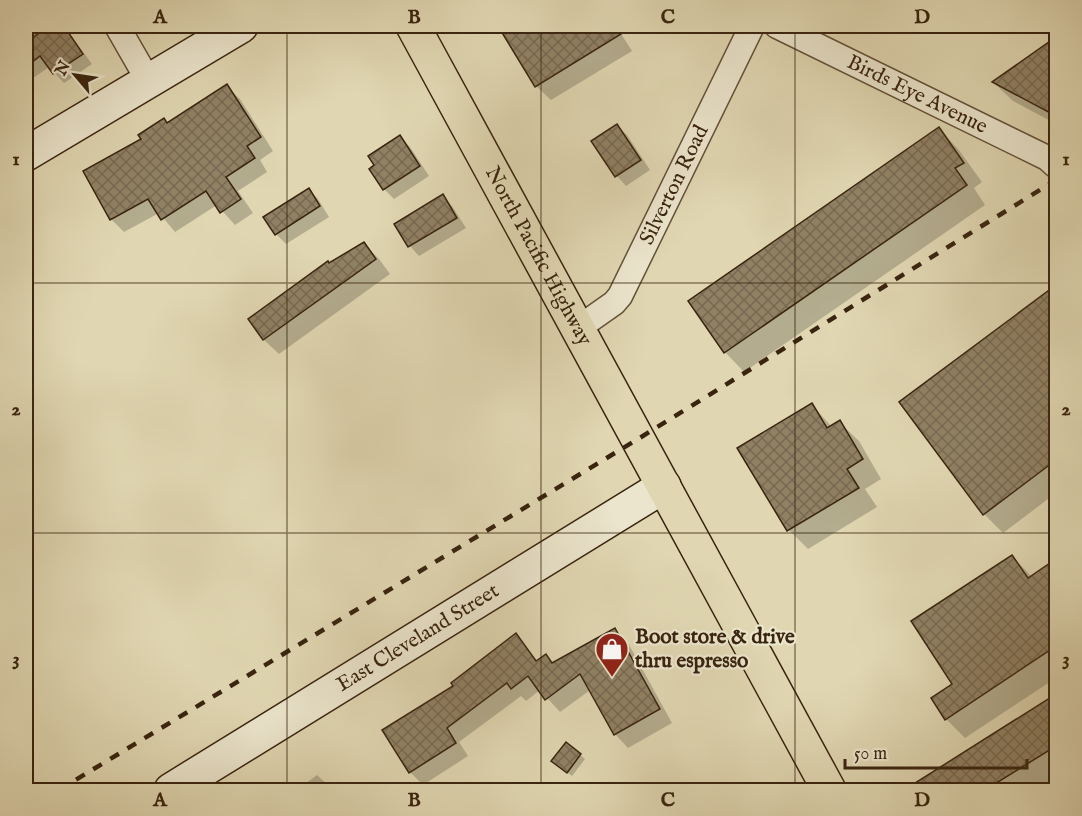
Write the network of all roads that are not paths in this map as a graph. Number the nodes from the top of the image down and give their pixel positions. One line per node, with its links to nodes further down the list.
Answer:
1 (117, 26): 6 (street)
2 (240, 26): 6 (street)
3 (413, 26): 9 (main road, North Pacific Highway)
4 (752, 26): 9 (street, Silverton Road)
5 (777, 26): 8 (street, Birds Eye Avenue)
6 (148, 80): 7 (street)
7 (26, 154)
8 (1056, 166)
9 (577, 329): 10 (main road, North Pacific Highway)
10 (664, 486): 11 (street, East Cleveland Street); 12 (main road, North Pacific Highway)
11 (171, 790)
12 (829, 790)

